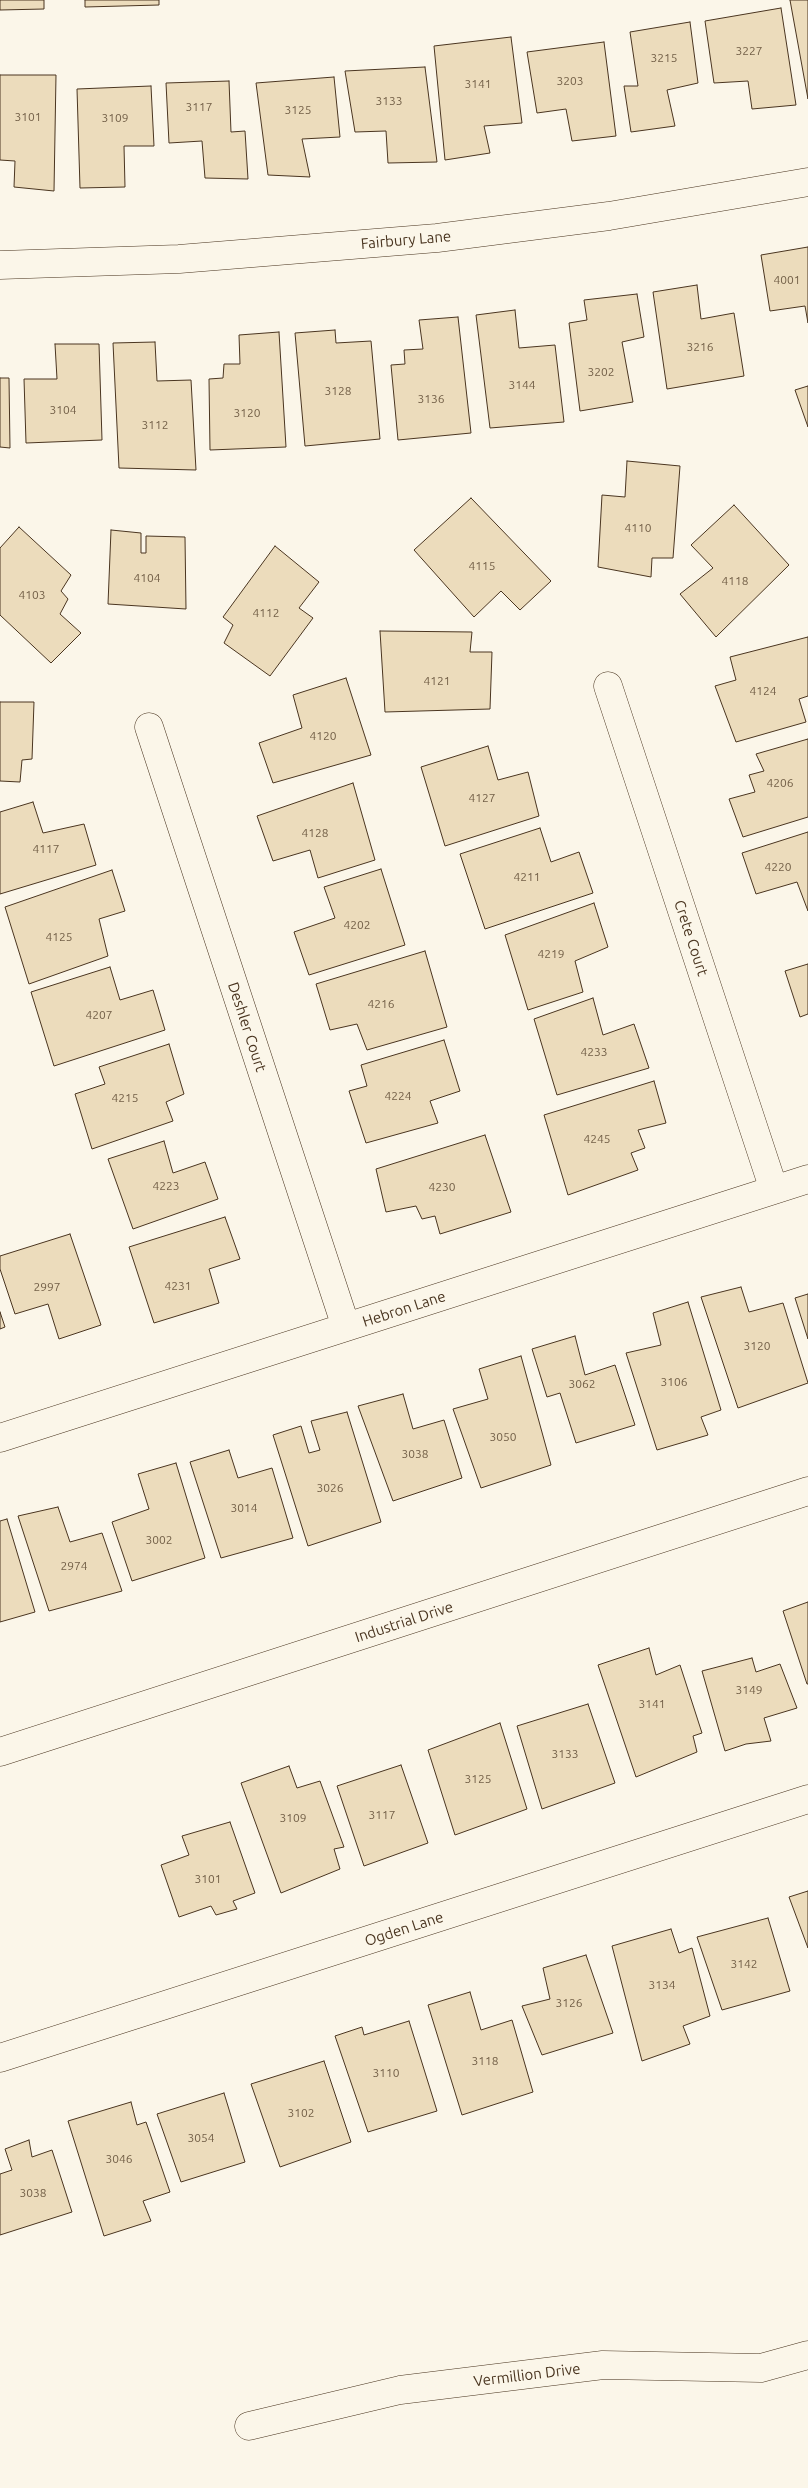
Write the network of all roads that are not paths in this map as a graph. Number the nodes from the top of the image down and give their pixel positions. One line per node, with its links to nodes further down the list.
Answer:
1 (808, 182): 2 (street, Fairbury Lane)
2 (0, 264)
3 (608, 686): 6 (street, Crete Court)
4 (149, 727): 7 (street, Deshler Court)
5 (808, 1179): 6 (street, Hebron Lane)
6 (774, 1190): 7 (street, Hebron Lane)
7 (346, 1327): 8 (street, Hebron Lane)
8 (0, 1438)
9 (808, 1491): 10 (street, Industrial Drive)
10 (0, 1752)
11 (808, 1799): 12 (street, Ogden Lane)
12 (0, 2058)
13 (808, 2355): 14 (street, Vermillion Drive)
14 (249, 2426)

